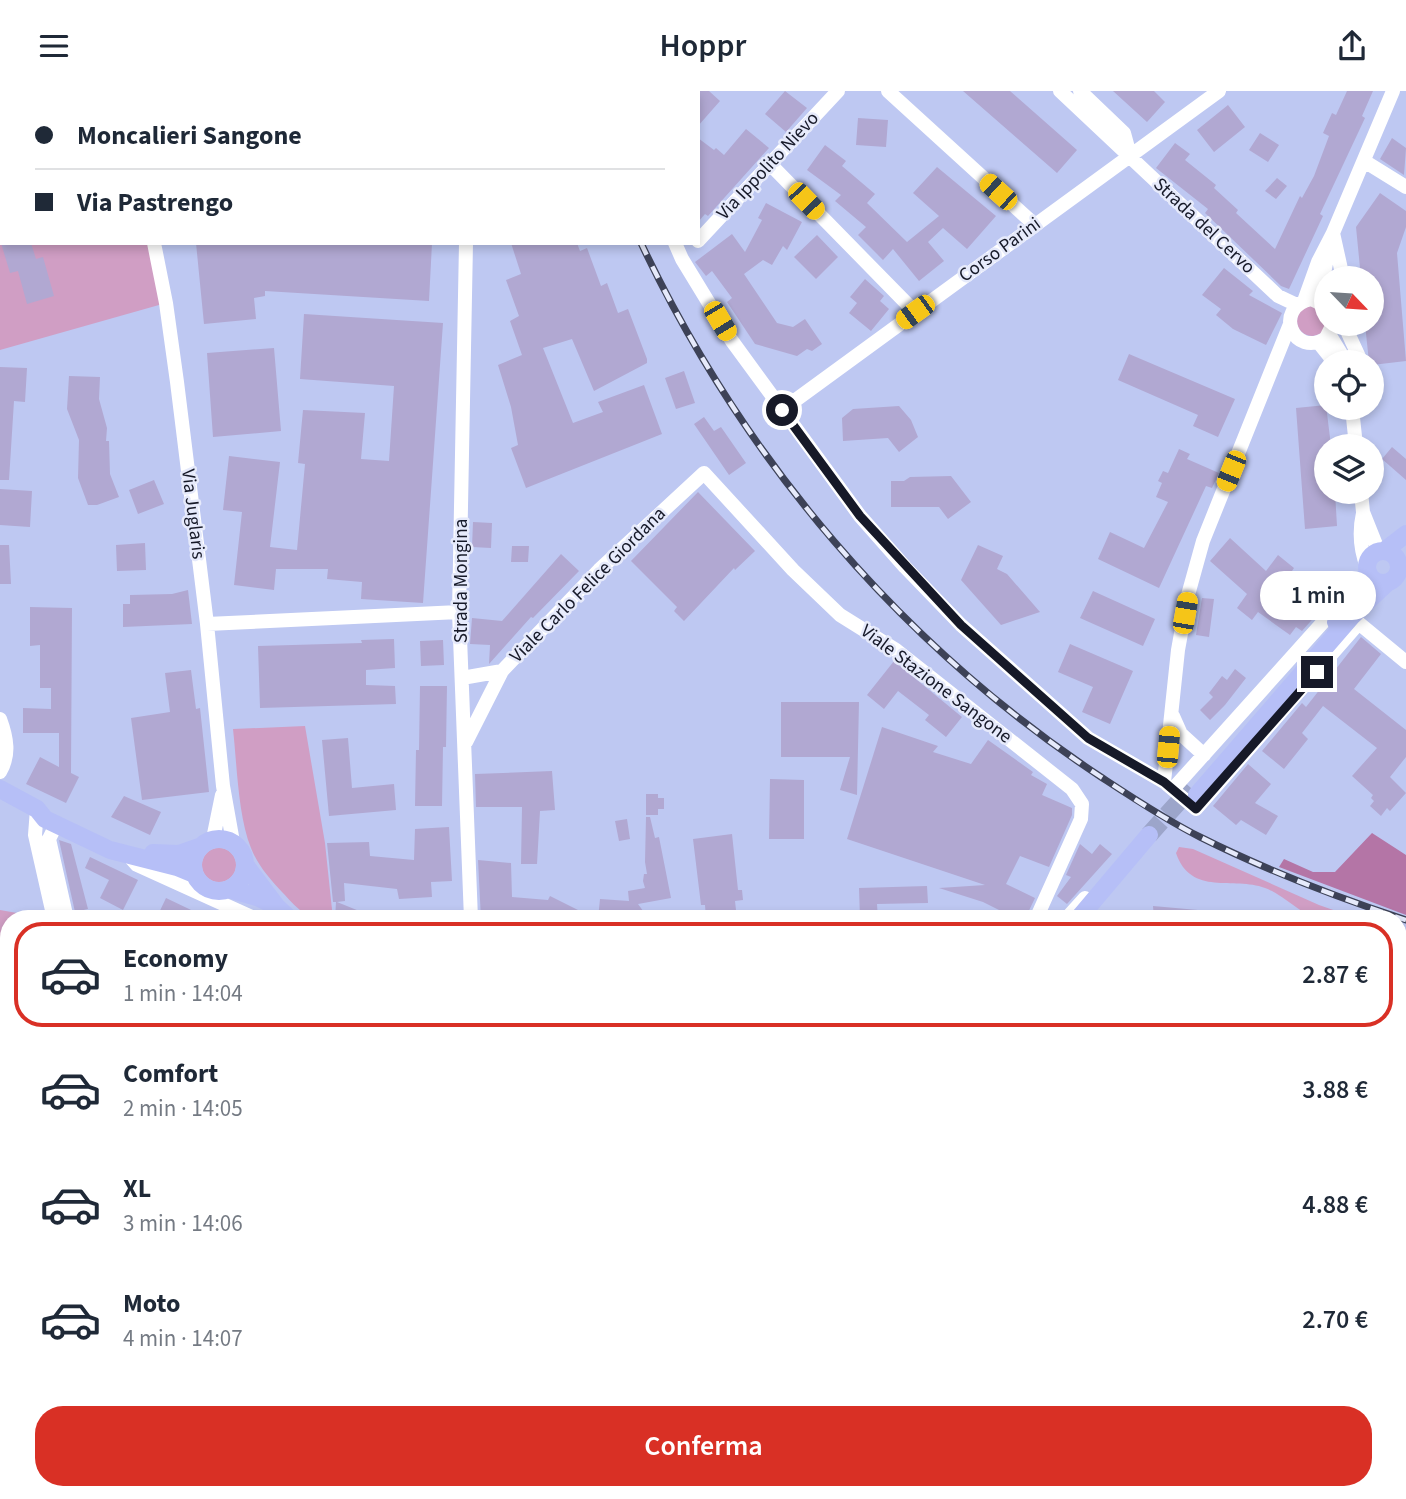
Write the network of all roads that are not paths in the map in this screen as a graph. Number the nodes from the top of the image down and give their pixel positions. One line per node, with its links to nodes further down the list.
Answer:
1 (838, 91): 9 (street, Via Ippolito Nievo)
2 (888, 91): 11 (street)
3 (1060, 91): 7 (street, Strada del Cervo)
4 (1080, 91): 7 (street, Strada del Cervo)
5 (1219, 91): 7 (street, Corso Parini)
6 (1393, 91): 8 (street)
7 (1130, 156): 11 (street, Corso Parini); 20 (street, Strada del Cervo)
8 (1364, 161): 10 (street); 12 (street)
9 (770, 164): 13 (street, Via Ippolito Nievo); 21 (street)
10 (1406, 187)
11 (1035, 225): 21 (street, Corso Parini)
12 (1333, 233): 19 (street); 20 (street)
13 (700, 239)
14 (155, 245): 35 (street, Via Juglaris)
15 (466, 245): 33 (street, Strada Mongina)
16 (676, 245): 18 (street)
17 (694, 245): 18 (street, Via Ippolito Nievo)
18 (682, 259): 25 (street)
19 (1340, 266)
20 (1304, 309): 23 (street); 24 (street)
21 (915, 312): 25 (street, Corso Parini)
22 (1321, 336): 23 (street)
23 (1297, 338): 24 (street)
24 (1278, 354): 39 (street)
25 (782, 410): 46 (street)
26 (704, 473): 37 (street, Viale Carlo Felice Giordana); 62 (street, Viale Stazione Sangone)
27 (1362, 504): 28 (street)
28 (1363, 512): 30 (street); 31 (street)
29 (1406, 534): 30 (main road)
30 (1382, 551): 31 (main road); 32 (main road)
31 (1368, 571): 32 (main road); 34 (main road)
32 (1397, 572): 34 (main road)
33 (460, 612): 35 (street); 38 (street, Strada Mongina)
34 (1351, 617): 36 (street); 42 (street); 46 (main road)
35 (207, 624): 44 (street, Via Juglaris)
36 (1406, 661)
37 (502, 671): 38 (street, Viale Carlo Felice Giordana); 41 (street)
38 (462, 678): 41 (street, Strada Mongina)
39 (1171, 710): 42 (street); 46 (street)
40 (0, 719): 43 (street)
41 (464, 745): 61 (street, Strada Mongina)
42 (1204, 755): 46 (street)
43 (0, 772)
44 (223, 786): 49 (street, Via Juglaris); 50 (street, Via Juglaris)
45 (0, 789): 47 (main road)
46 (1184, 793)
47 (37, 809): 48 (main road); 50 (main road); 57 (street)
48 (56, 825): 51 (main road); 58 (street)
49 (233, 842): 50 (main road); 53 (main road)
50 (206, 843): 54 (main road)
51 (128, 855): 54 (main road); 59 (street)
52 (1124, 855): 63 (street)
53 (246, 866): 55 (main road); 56 (main road)
54 (194, 874): 55 (main road)
55 (229, 889): 56 (main road)
56 (276, 906): 60 (main road)
57 (52, 910)
58 (65, 910)
59 (236, 910)
60 (280, 910)
61 (471, 910)
62 (1040, 910)
63 (1074, 910)
64 (1085, 910): 65 (main road)
65 (1095, 910)

